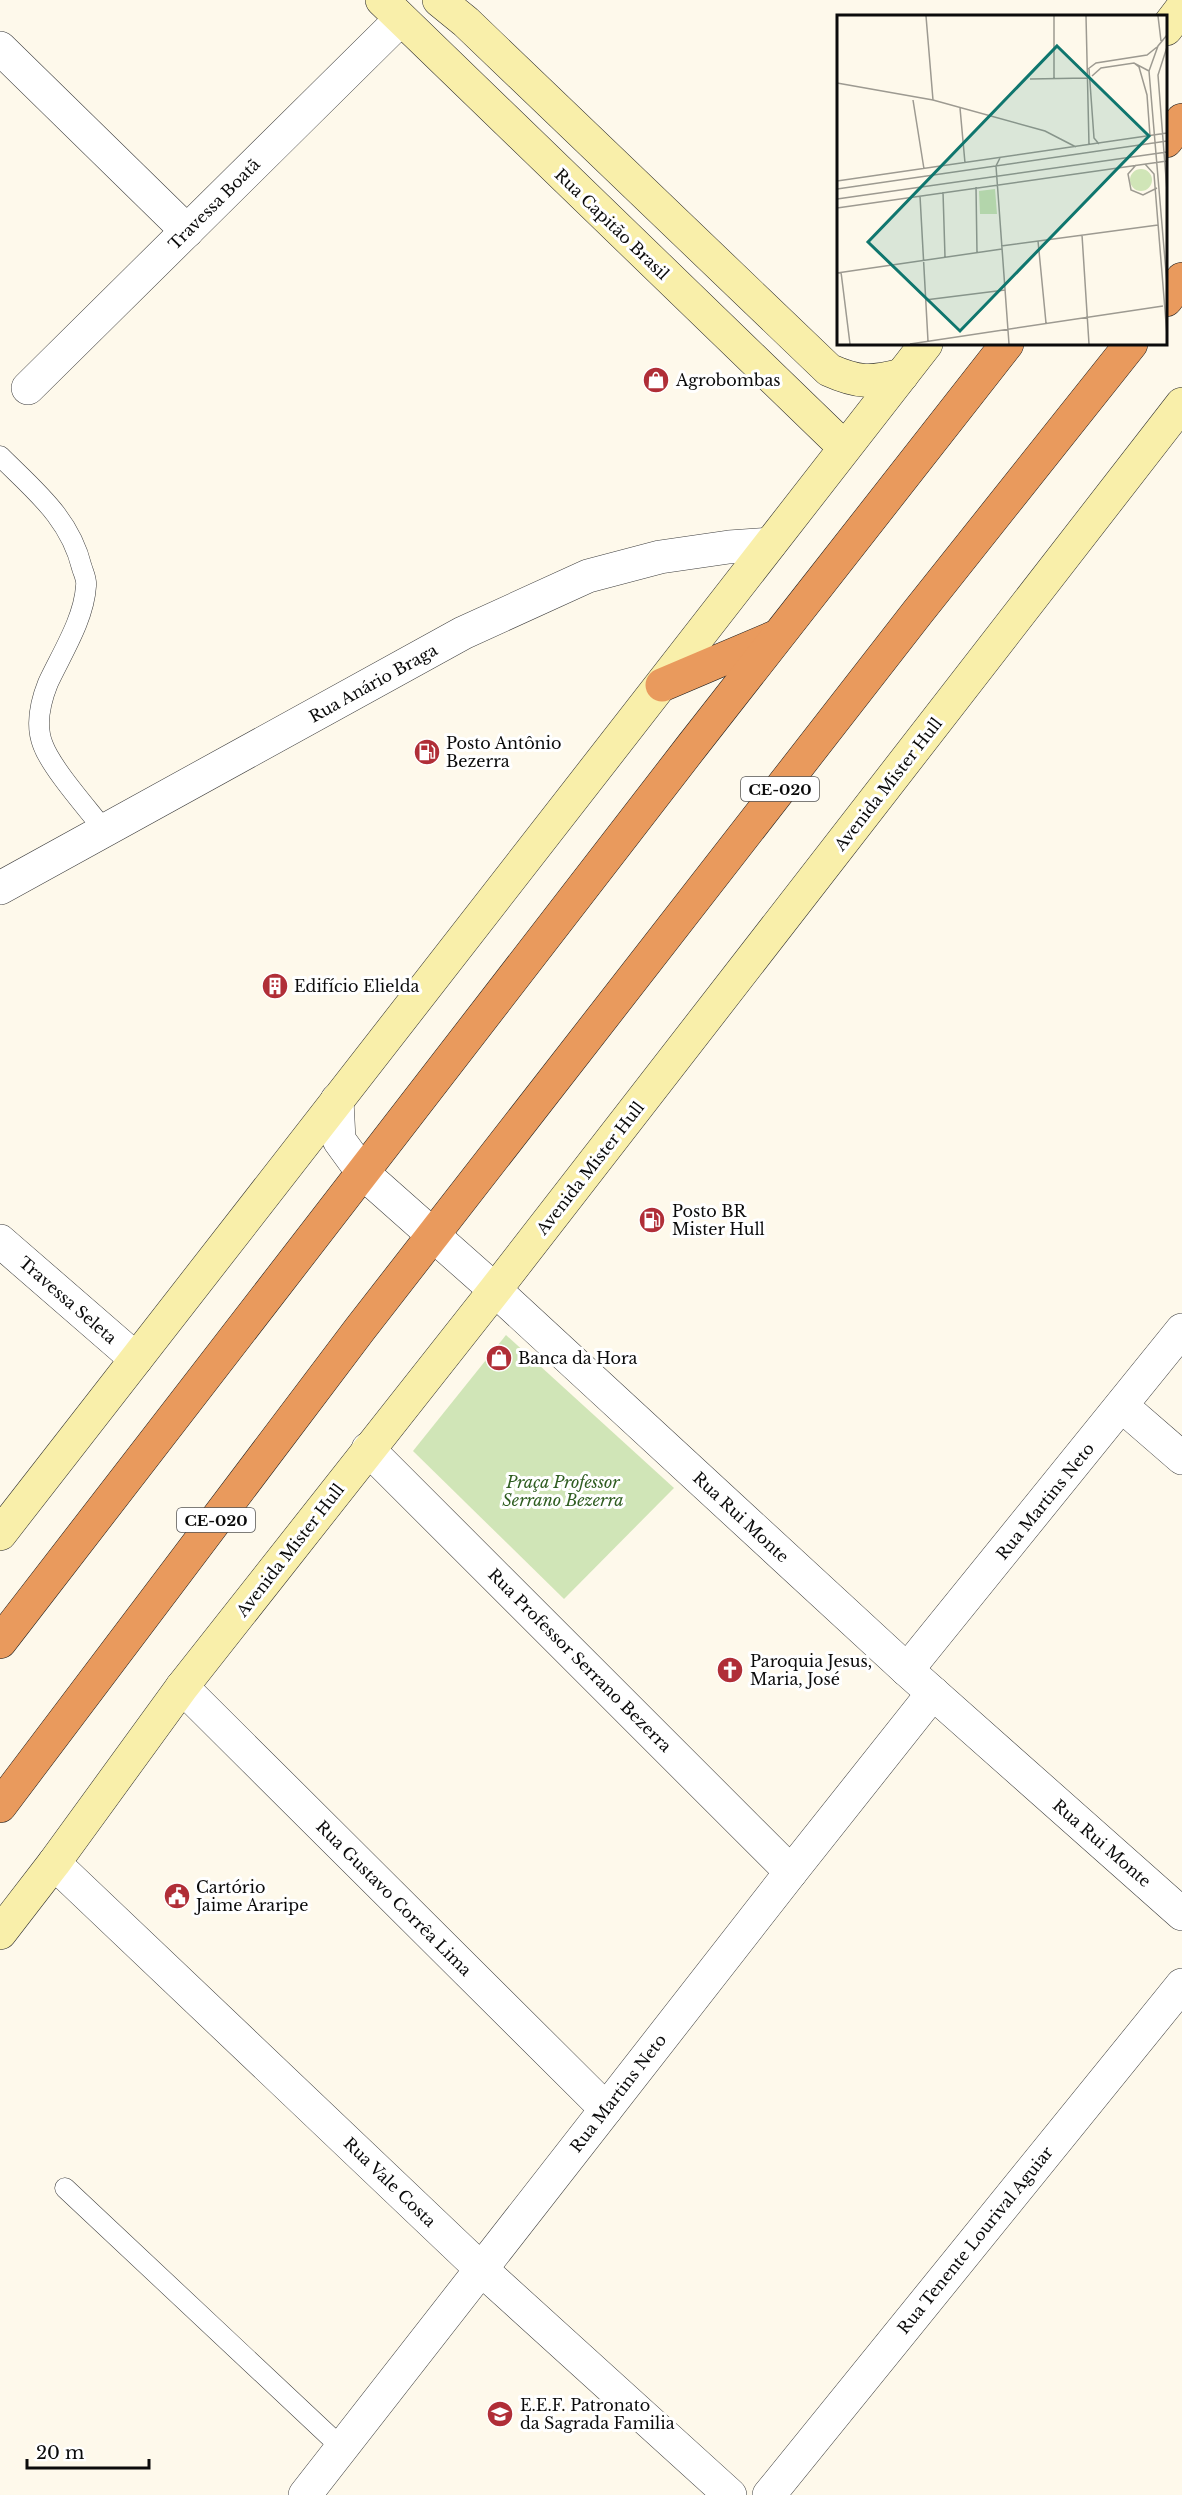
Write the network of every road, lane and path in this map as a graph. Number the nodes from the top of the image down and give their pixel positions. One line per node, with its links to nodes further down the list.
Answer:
1 (439, 0): 14 (main road)
2 (400, 7): 8 (street, Travessa Boatã); 17 (main road, Rua Capitão Brasil)
3 (1182, 8): 4 (main road)
4 (1167, 28)
5 (0, 48): 8 (street)
6 (1182, 120): 7 (highway)
7 (1167, 140)
8 (188, 231): 15 (street, Travessa Boatã)
9 (1182, 279): 10 (highway)
10 (1167, 299)
11 (925, 345): 14 (main road)
12 (1006, 345): 20 (highway)
13 (1130, 345): 26 (highway, CE-020)
14 (902, 375): 17 (main road)
15 (28, 388)
16 (1182, 404): 28 (main road, Avenida Mister Hull)
17 (844, 447): 19 (main road)
18 (0, 456): 22 (lane)
19 (770, 544): 21 (main road); 22 (street, Rua Anário Braga)
20 (780, 635): 21 (highway); 25 (highway)
21 (662, 685): 24 (main road)
22 (104, 830): 23 (street, Rua Anário Braga)
23 (0, 888)
24 (337, 1100): 25 (street, Rua Rui Monte); 30 (main road)
25 (363, 1173): 26 (street, Rua Rui Monte); 35 (highway)
26 (432, 1236): 28 (street, Rua Rui Monte); 39 (highway, CE-020)
27 (0, 1241): 30 (street, Travessa Seleta)
28 (495, 1290): 32 (main road, Avenida Mister Hull); 36 (street, Rua Rui Monte)
29 (1182, 1330): 31 (street, Rua Martins Neto)
30 (136, 1359): 34 (main road)
31 (1122, 1406): 33 (street); 36 (street, Rua Martins Neto)
32 (369, 1449): 37 (main road, Avenida Mister Hull); 41 (street, Rua Professor Serrano Bezerra)
33 (1182, 1458)
34 (0, 1534)
35 (0, 1642)
36 (907, 1670): 38 (street, Rua Rui Monte)
37 (182, 1687): 40 (main road, Avenida Mister Hull); 45 (street, Rua Gustavo Corrêa Lima)
38 (933, 1694): 41 (street, Rua Martins Neto); 42 (street, Rua Rui Monte)
39 (0, 1806)
40 (54, 1863): 43 (main road, Avenida Mister Hull); 47 (street, Rua Vale Costa)
41 (791, 1872): 45 (street, Rua Martins Neto)
42 (1182, 1914)
43 (0, 1933)
44 (1182, 1984): 51 (street, Rua Tenente Lourival Aguiar)
45 (606, 2109): 47 (street, Rua Martins Neto)
46 (65, 2188): 48 (lane)
47 (481, 2268): 48 (street, Rua Martins Neto); 50 (street, Rua Vale Costa)
48 (342, 2448): 49 (street, Rua Martins Neto)
49 (305, 2495)
50 (730, 2495)
51 (769, 2495)

